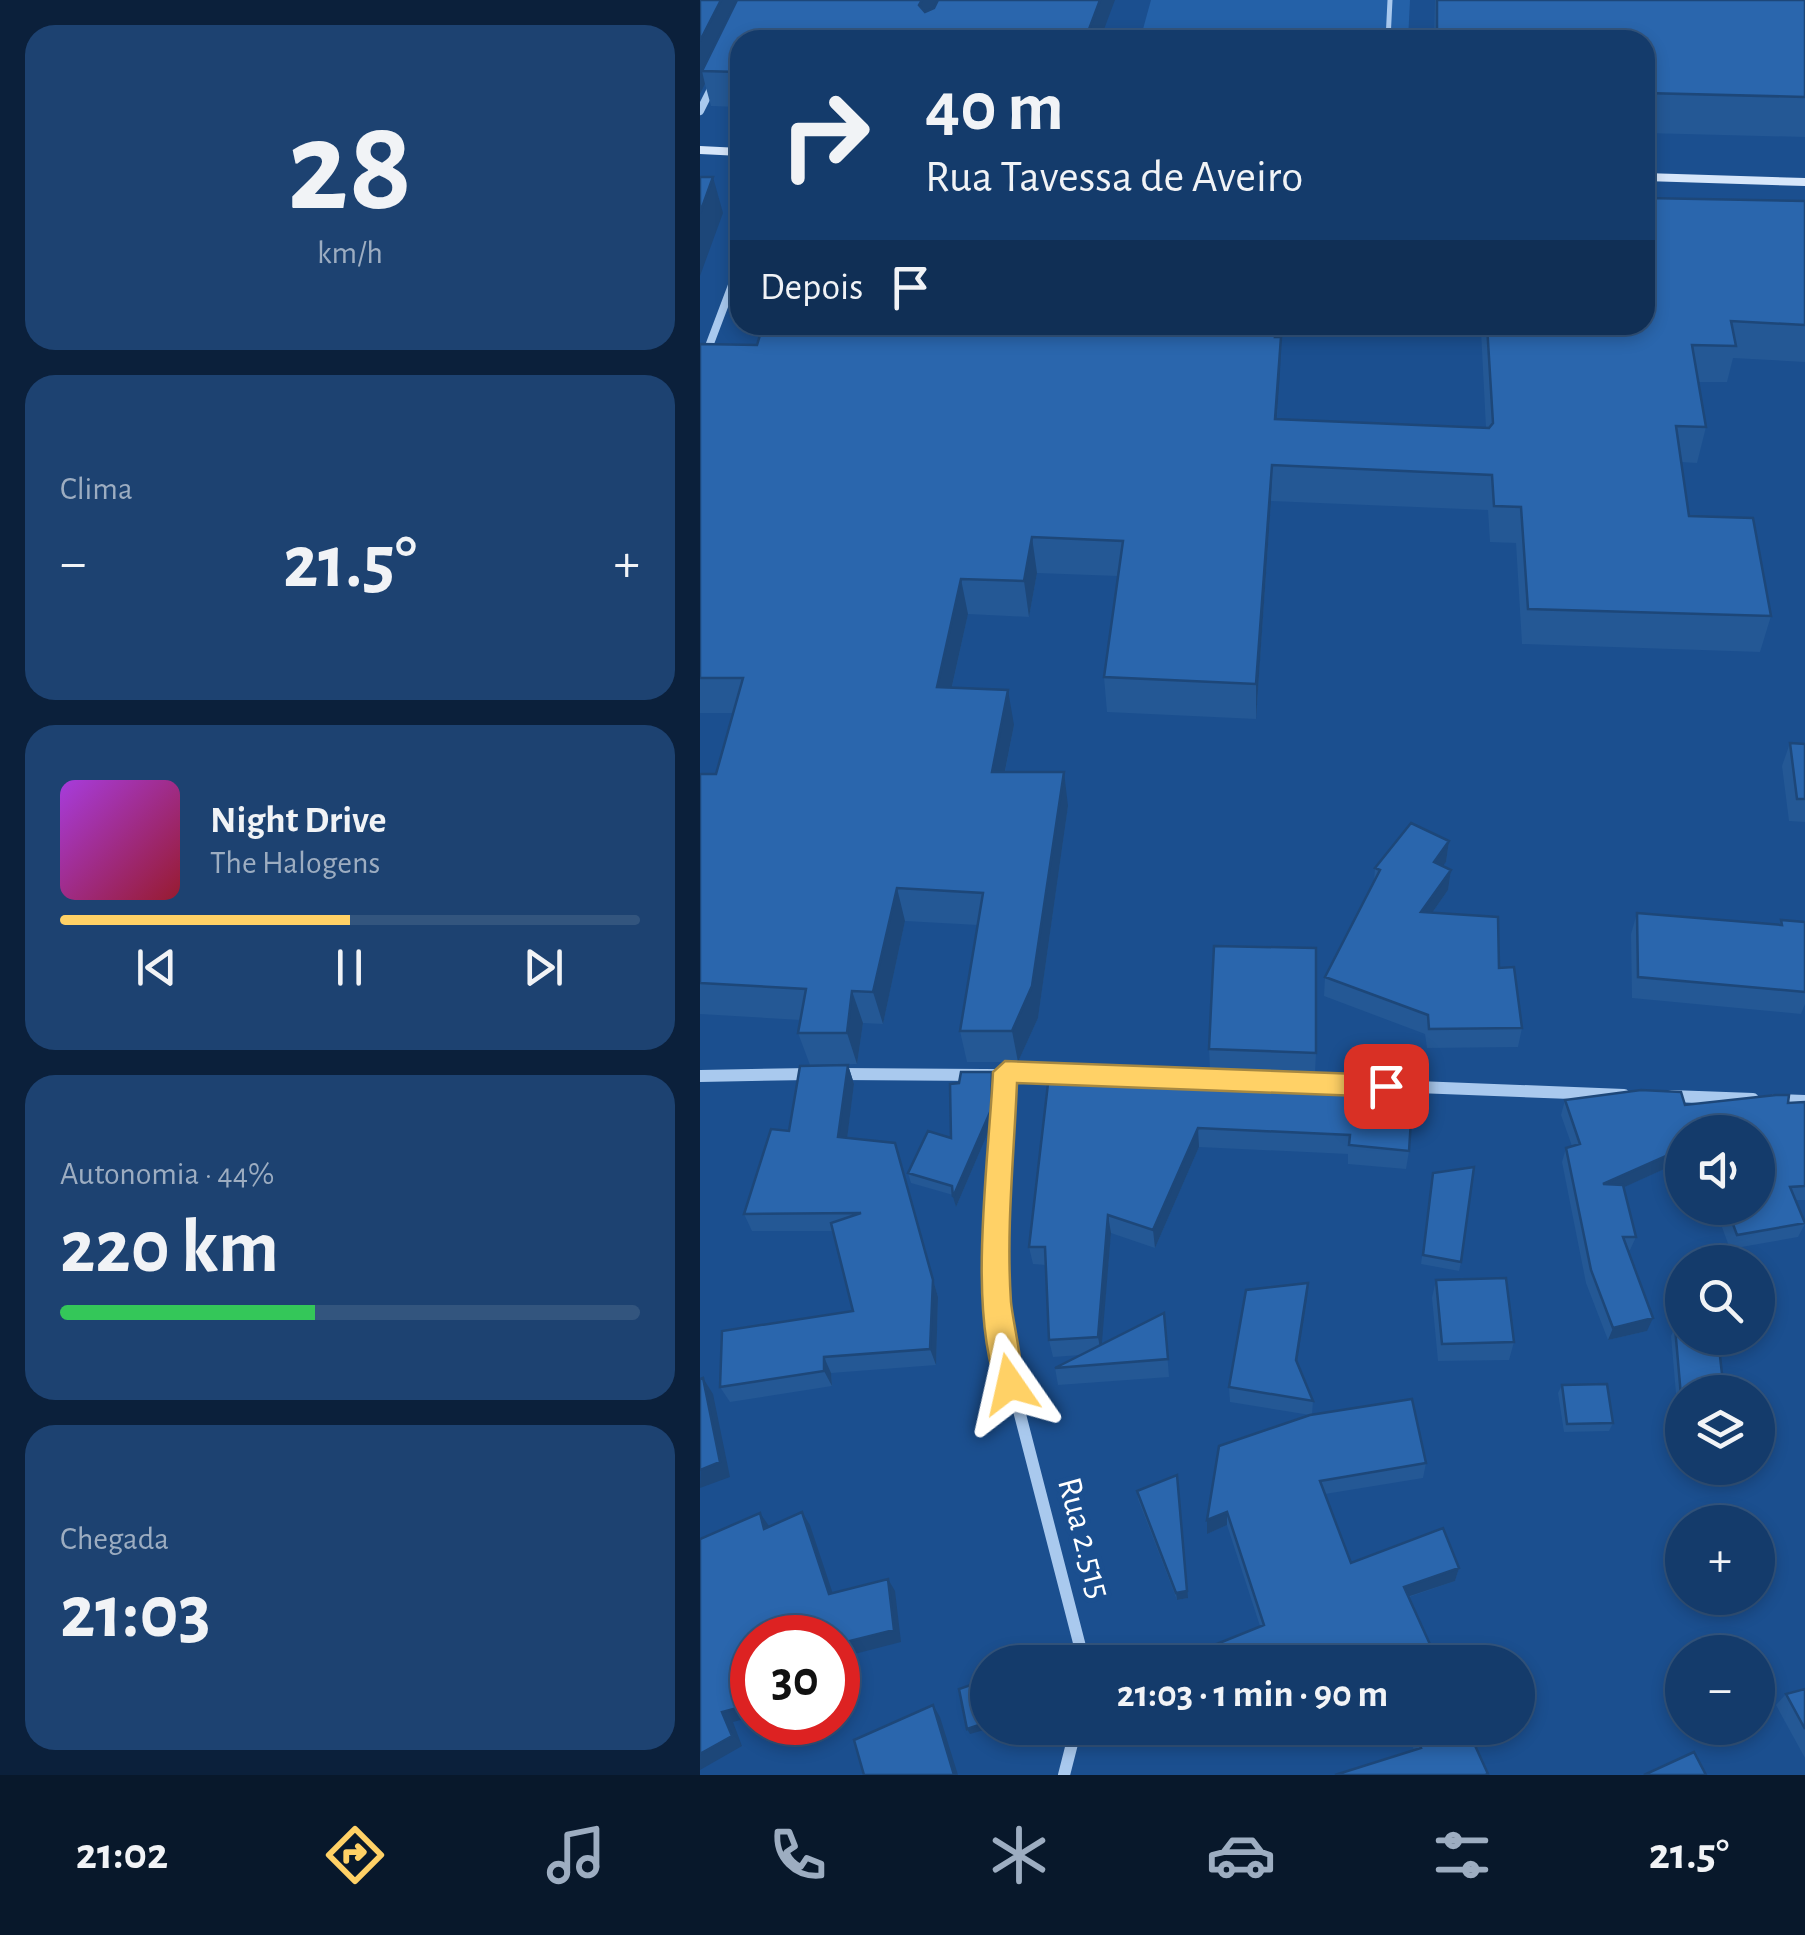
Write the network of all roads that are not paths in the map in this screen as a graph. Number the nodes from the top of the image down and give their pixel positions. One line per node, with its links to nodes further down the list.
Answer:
1 (1390, 0): 2 (lane)
2 (1388, 30)
3 (716, 79): 4 (street)
4 (700, 111)
5 (700, 150): 6 (main road)
6 (730, 152)
7 (1655, 178): 8 (main road)
8 (1805, 182)
9 (730, 290): 10 (street)
10 (700, 370)
11 (1005, 1072): 13 (street); 15 (street); 20 (street, Rua 2.515)
12 (814, 1074): 14 (street)
13 (834, 1074)
14 (700, 1076)
15 (1142, 1077)
16 (1356, 1085): 17 (street)
17 (1630, 1095)
18 (1649, 1096): 19 (street)
19 (1805, 1101)
20 (1080, 1645)
21 (1072, 1745): 22 (street)
22 (1064, 1775)

